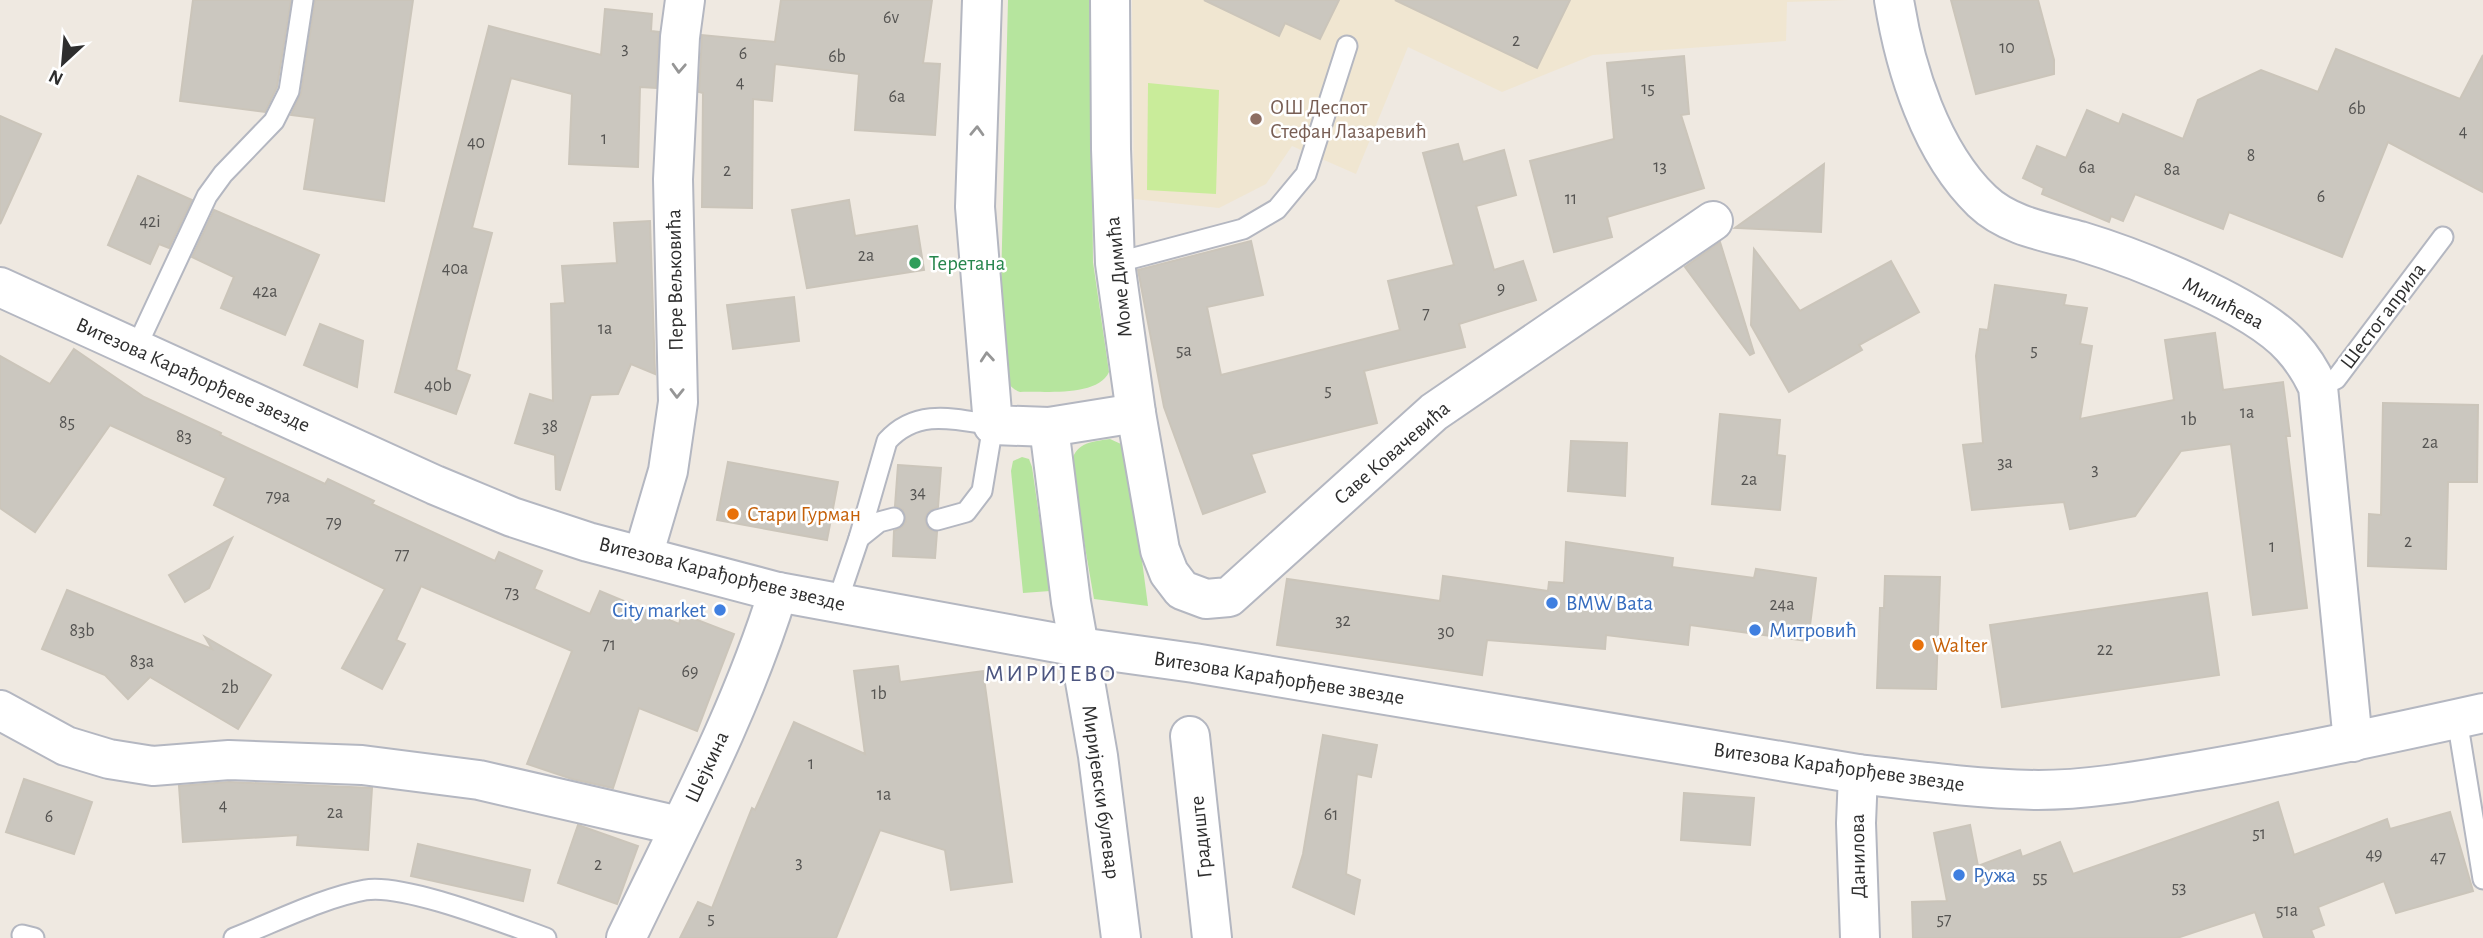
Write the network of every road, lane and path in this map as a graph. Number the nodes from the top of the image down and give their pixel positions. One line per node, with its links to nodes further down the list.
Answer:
1 (303, 0): 11 (lane)
2 (685, 0): 20 (street, Пере Вељковића, one-way to 20)
3 (982, 0): 14 (street, one-way to 3)
4 (1110, 0): 9 (street, Моме Димића)
5 (1894, 0): 12 (street, Милићева)
6 (1347, 46): 9 (lane)
7 (1713, 221): 19 (street, Саве Ковачевића)
8 (2443, 237): 12 (lane, Шестог априла)
9 (1115, 263): 13 (street, Моме Димића)
10 (0, 287): 11 (street, Витезова Карађорђеве звезде)
11 (135, 350): 20 (street, Витезова Карађорђеве звезде)
12 (2318, 387): 27 (street, Милићева)
13 (1136, 413): 15 (street); 19 (street, Моме Димића)
14 (993, 425): 15 (street); 17 (lane); 18 (lane)
15 (1049, 427): 23 (street, Миријевски булевар)
16 (894, 518): 18 (lane)
17 (937, 520)
18 (859, 538): 22 (lane)
19 (1160, 550)
20 (643, 556): 21 (street, Витезова Карађорђеве звезде)
21 (778, 592): 22 (street, Витезова Карађорђеве звезде); 29 (street, Шејкина)
22 (837, 603): 23 (street, Витезова Карађорђеве звезде)
23 (1079, 647): 28 (street, Витезова Карађорђеве звезде); 34 (street, Миријевски булевар)
24 (0, 710): 29 (street)
25 (2470, 716): 27 (street, Витезова Карађорђеве звезде); 30 (lane)
26 (1190, 736): 35 (street, Градиште)
27 (2353, 742): 28 (street, Витезова Карађорђеве звезде)
28 (1858, 774): 36 (street, Данилова)
29 (679, 826): 33 (street, Шејкина)
30 (2483, 879)
31 (234, 938): 32 (lane)
32 (546, 938)
33 (626, 938)
34 (1121, 938)
35 (1212, 938)
36 (1860, 938)

